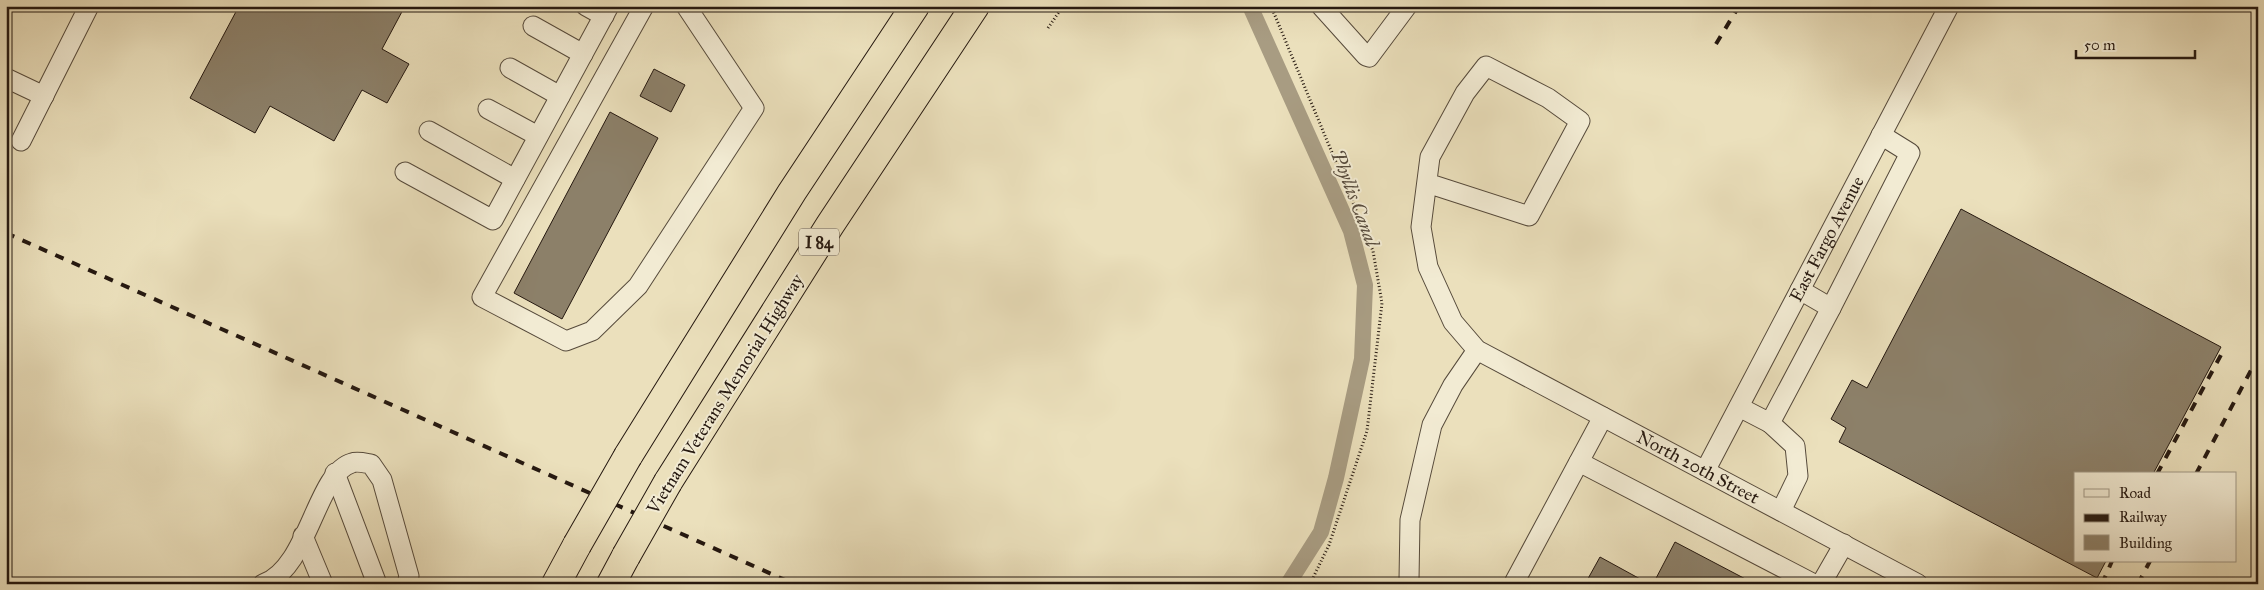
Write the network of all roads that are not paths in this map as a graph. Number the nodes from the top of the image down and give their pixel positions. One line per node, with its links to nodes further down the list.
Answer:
1 (89, 6): 15 (street)
2 (586, 6): 10 (street)
3 (644, 6): 9 (street)
4 (915, 6): 43 (highway, I 84, bridge)
5 (975, 6): 44 (highway, Vietnam Veterans Memorial Highway / I 84, bridge)
6 (1321, 6): 7 (street)
7 (1407, 6)
8 (1949, 6): 19 (street, East Fargo Avenue)
9 (688, 10)
10 (607, 11): 12 (street)
11 (533, 26): 12 (street)
12 (583, 54): 16 (street)
13 (510, 68): 16 (street)
14 (6, 78): 15 (street)
15 (44, 96): 21 (street)
16 (560, 96): 20 (street)
17 (488, 109): 20 (street)
18 (429, 131): 23 (street)
19 (1881, 135): 25 (street, East Fargo Avenue); 26 (street)
20 (538, 136): 23 (street)
21 (21, 141)
22 (405, 172): 23 (street)
23 (515, 179)
24 (1427, 182): 24 (street); 27 (street)
25 (1800, 290): 26 (street); 28 (street, East Fargo Avenue)
26 (1831, 308): 30 (street)
27 (1477, 350): 29 (street, North 20th Street); 37 (street)
28 (1738, 408): 30 (street); 32 (street, East Fargo Avenue)
29 (1603, 417): 31 (street); 32 (street, North 20th Street)
30 (1770, 423): 34 (street)
31 (1579, 462): 38 (street); 45 (street)
32 (1705, 471): 34 (street, North 20th Street)
33 (335, 473): 35 (street); 41 (street); 42 (street)
34 (1780, 511): 36 (street, North 20th Street)
35 (303, 536): 39 (street); 40 (street)
36 (1844, 544): 46 (street); 47 (street, North 20th Street)
37 (1409, 580)
38 (1515, 581)
39 (270, 583)
40 (323, 584)
41 (377, 584)
42 (407, 584)
43 (556, 584)
44 (611, 584)
45 (1814, 584)
46 (1821, 584)
47 (1918, 584)

